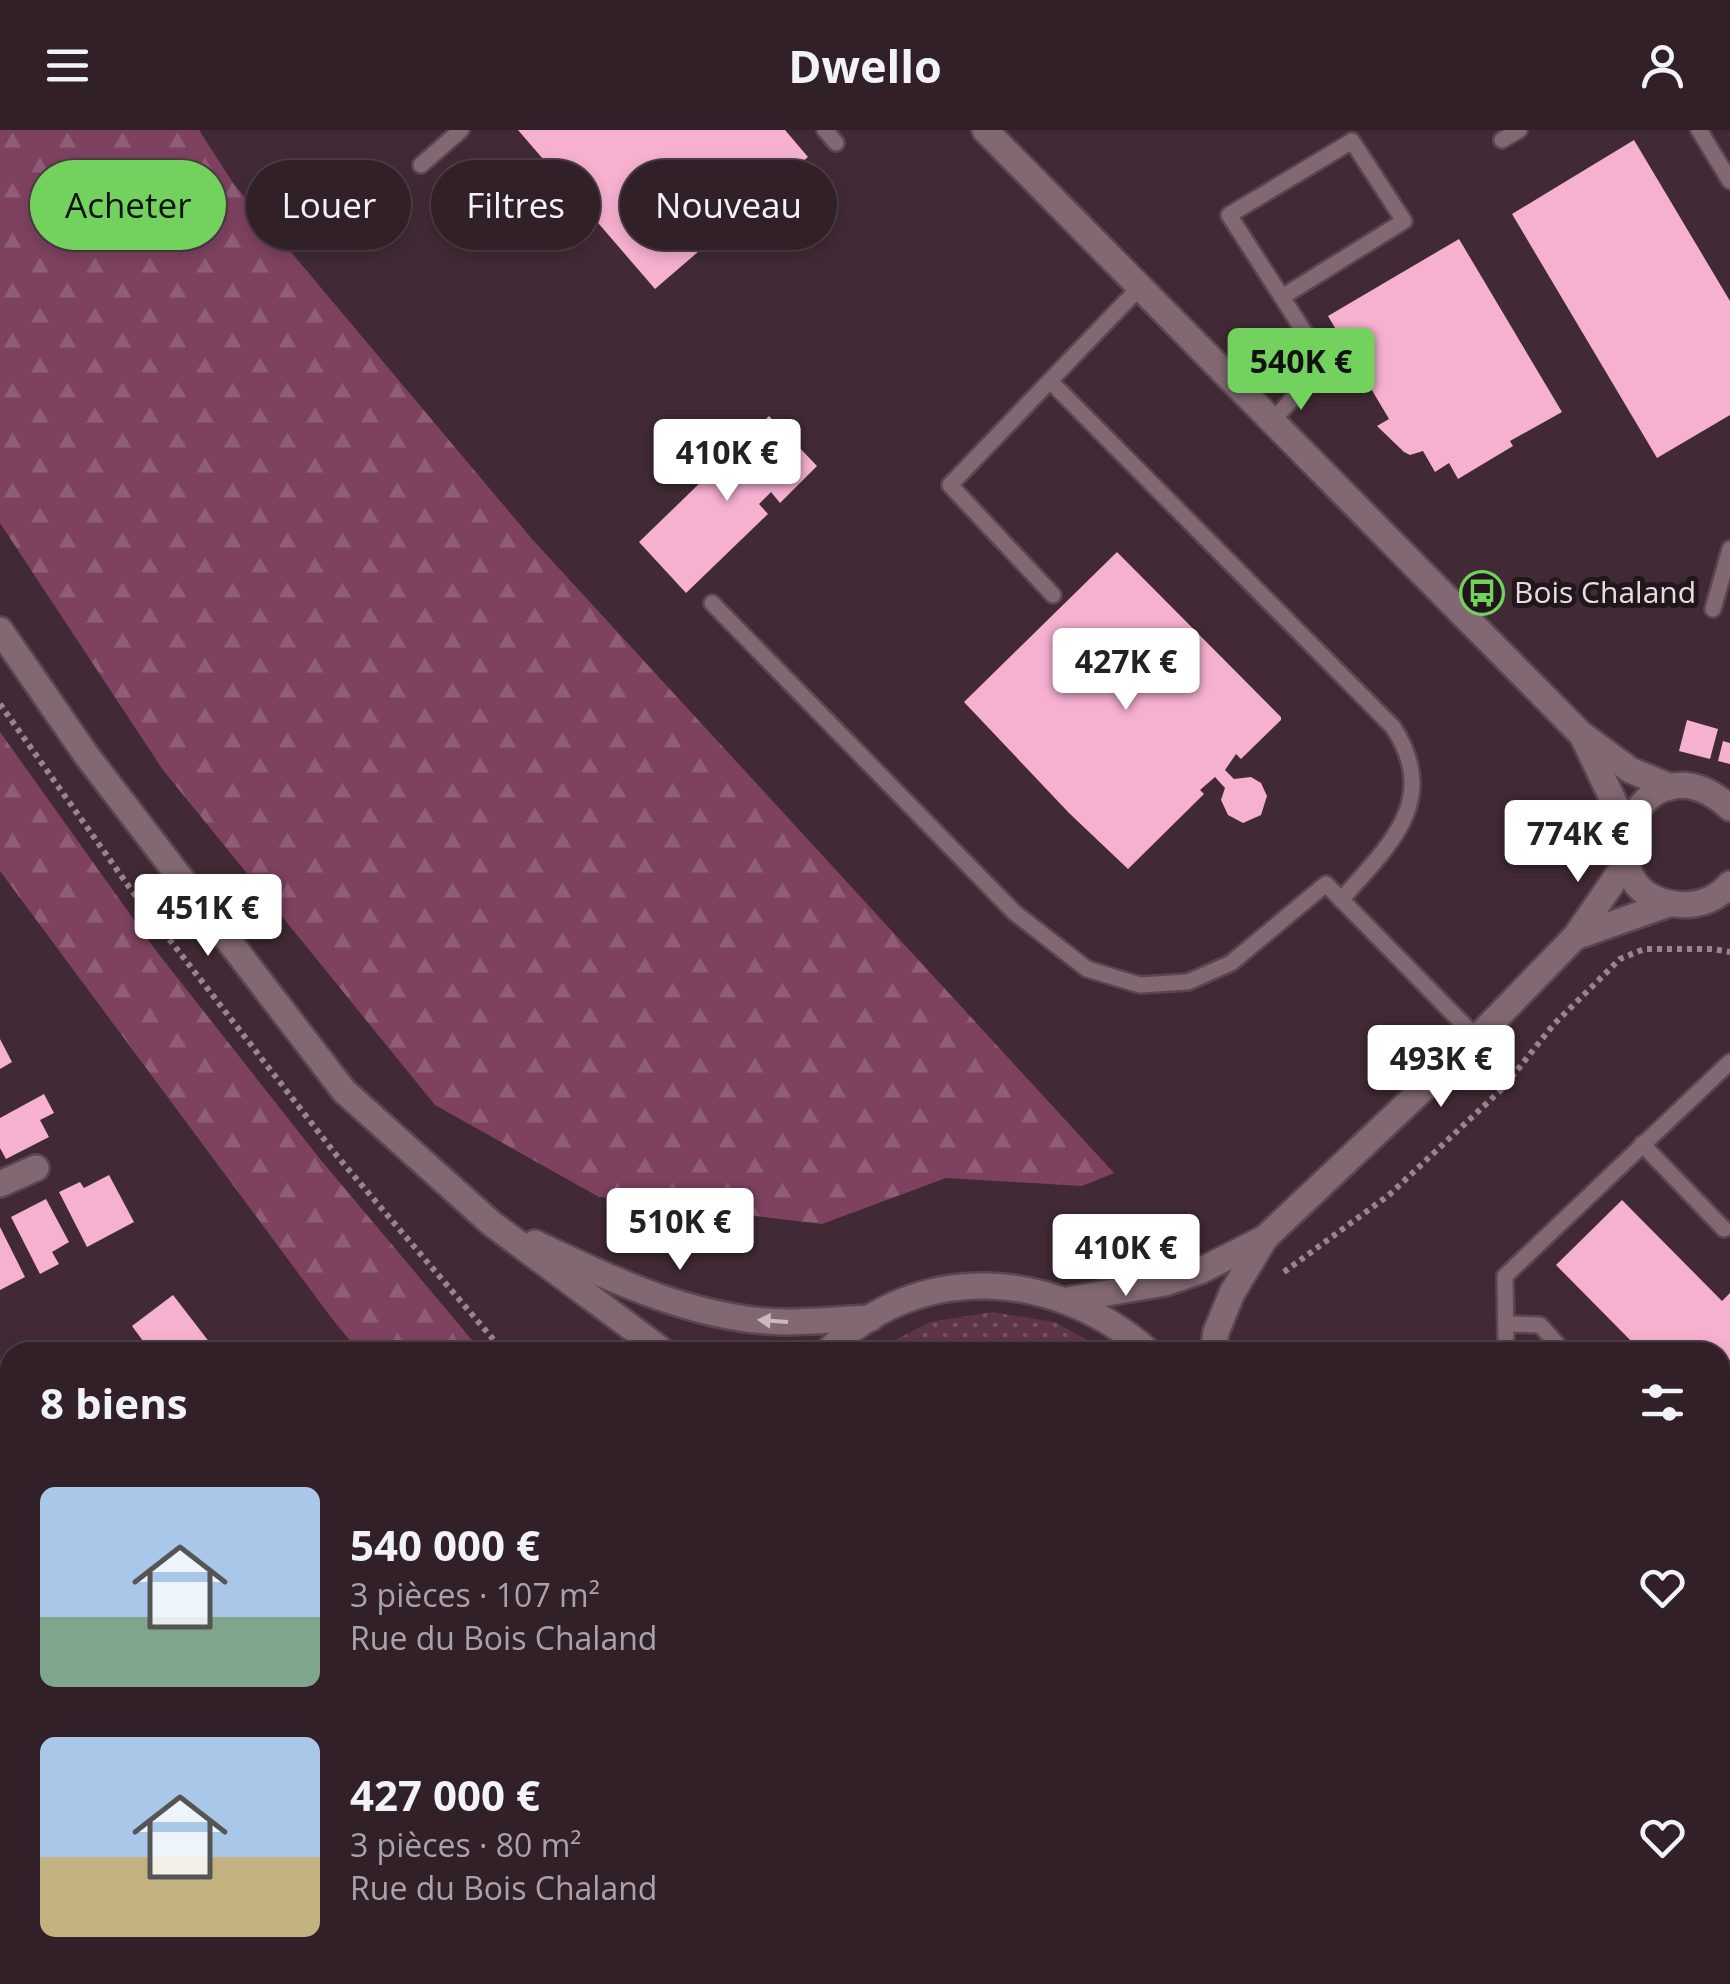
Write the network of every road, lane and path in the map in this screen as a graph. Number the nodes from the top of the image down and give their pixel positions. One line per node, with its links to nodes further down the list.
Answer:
1 (461, 130): 6 (lane)
2 (985, 130): 8 (street)
3 (1519, 130): 5 (lane)
4 (1699, 130): 7 (lane)
5 (1502, 140)
6 (421, 165)
7 (1730, 181)
8 (1138, 289): 10 (lane); 11 (street)
9 (1282, 297): 9 (lane); 11 (lane)
10 (1050, 382): 13 (lane); 24 (lane)
11 (1271, 422): 18 (street)
12 (1730, 550): 15 (lane)
13 (1054, 595)
14 (712, 603): 24 (lane)
15 (1713, 608)
16 (0, 630): 33 (street)
17 (0, 704): 40 (path)
18 (1580, 733): 19 (street); 21 (street)
19 (1671, 787): 20 (street); 21 (street)
20 (1725, 800)
21 (1628, 823): 22 (street)
22 (1626, 863): 25 (street); 26 (street)
23 (1723, 898): 25 (street)
24 (1341, 900): 28 (lane)
25 (1670, 904): 26 (street)
26 (1575, 937): 28 (street)
27 (1730, 952): 36 (path)
28 (1478, 1038): 35 (street)
29 (1730, 1062): 30 (lane)
30 (1642, 1144): 34 (lane); 39 (lane)
31 (36, 1168): 32 (street)
32 (0, 1184)
33 (492, 1223): 38 (street, one-way to 33); 41 (street)
34 (1724, 1229)
35 (1265, 1238): 37 (street); 44 (street)
36 (1273, 1285)
37 (1067, 1300): 38 (street); 43 (street)
38 (870, 1318): 42 (street)
39 (1506, 1324): 45 (lane); 46 (lane)
40 (495, 1342)
41 (651, 1342)
42 (840, 1342)
43 (1136, 1342)
44 (1214, 1342)
45 (1506, 1342)
46 (1555, 1342)

